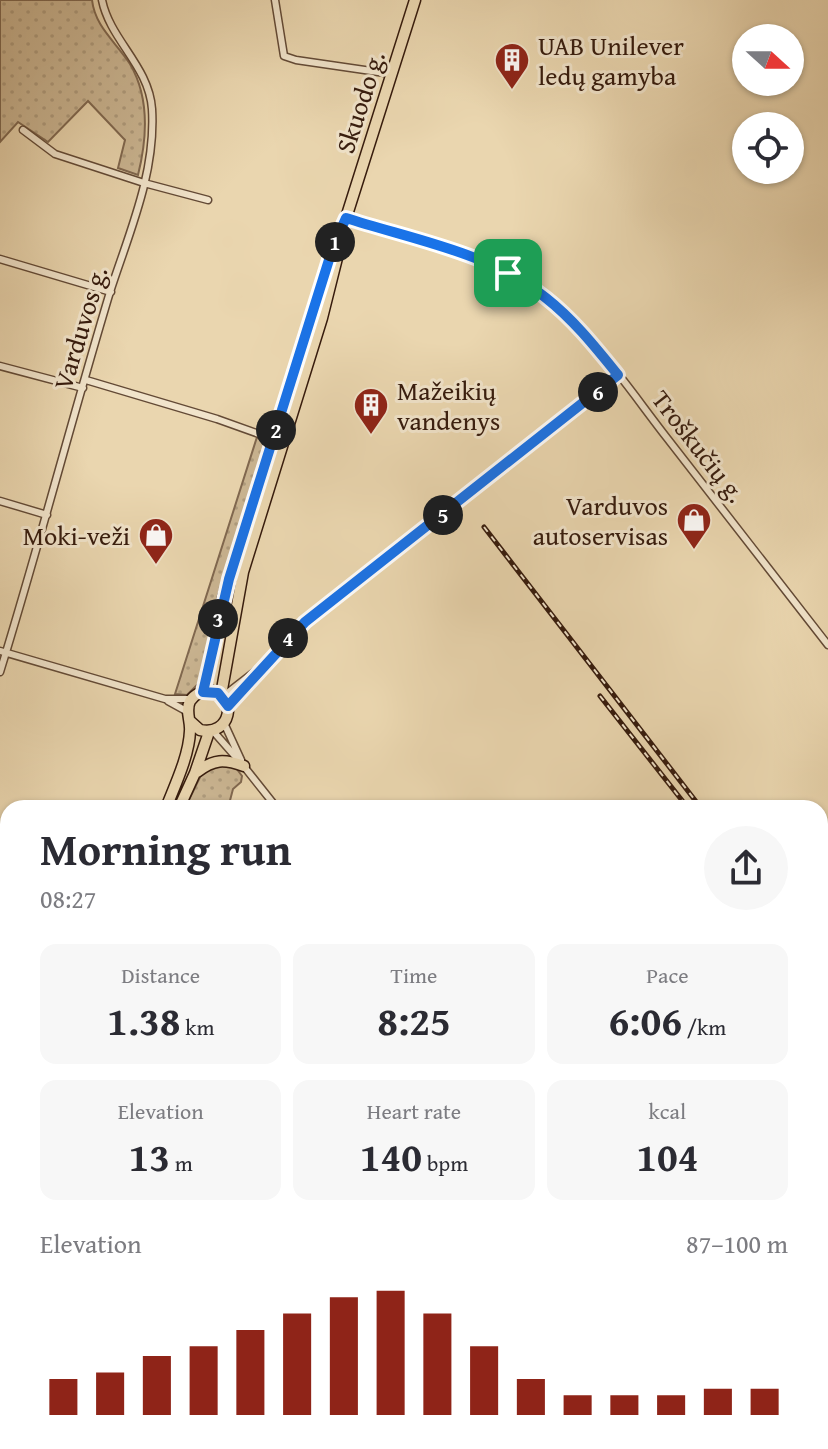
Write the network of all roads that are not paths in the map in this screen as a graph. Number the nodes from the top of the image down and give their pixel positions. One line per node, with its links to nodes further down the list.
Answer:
1 (102, 0): 6 (street, Varduvos g.)
2 (275, 0): 4 (street)
3 (415, 0): 4 (main road, Skuodo g.)
4 (392, 74): 8 (main road, Skuodo g.)
5 (23, 130): 6 (street)
6 (144, 183): 7 (street); 10 (street, Varduvos g.)
7 (208, 200)
8 (346, 218): 12 (street, Troškučių g.); 14 (main road, Skuodo g.); 23 (main road, Skuodo g.)
9 (0, 259): 10 (street)
10 (111, 292): 13 (street, Varduvos g.)
11 (0, 366): 13 (street)
12 (618, 375): 17 (street, Troškučių g.); 23 (street)
13 (84, 384): 14 (street); 16 (street, Varduvos g.)
14 (273, 439): 20 (main road, Skuodo g.)
15 (0, 501): 16 (street)
16 (47, 515): 18 (street, Varduvos g.)
17 (828, 645)
18 (3, 652): 19 (street, Varduvos g.); 21 (street)
19 (0, 672)
20 (203, 692): 22 (main road); 23 (main road)
21 (165, 699): 22 (street); 24 (street)
22 (192, 699): 24 (main road)
23 (224, 700): 25 (main road)
24 (189, 717): 26 (main road); 29 (main road)
25 (224, 723): 26 (main road); 27 (street)
26 (211, 731): 27 (street); 28 (main road)
27 (243, 765): 28 (main road); 31 (street)
28 (195, 773): 30 (main road)
29 (169, 800)
30 (183, 800)
31 (271, 800)

